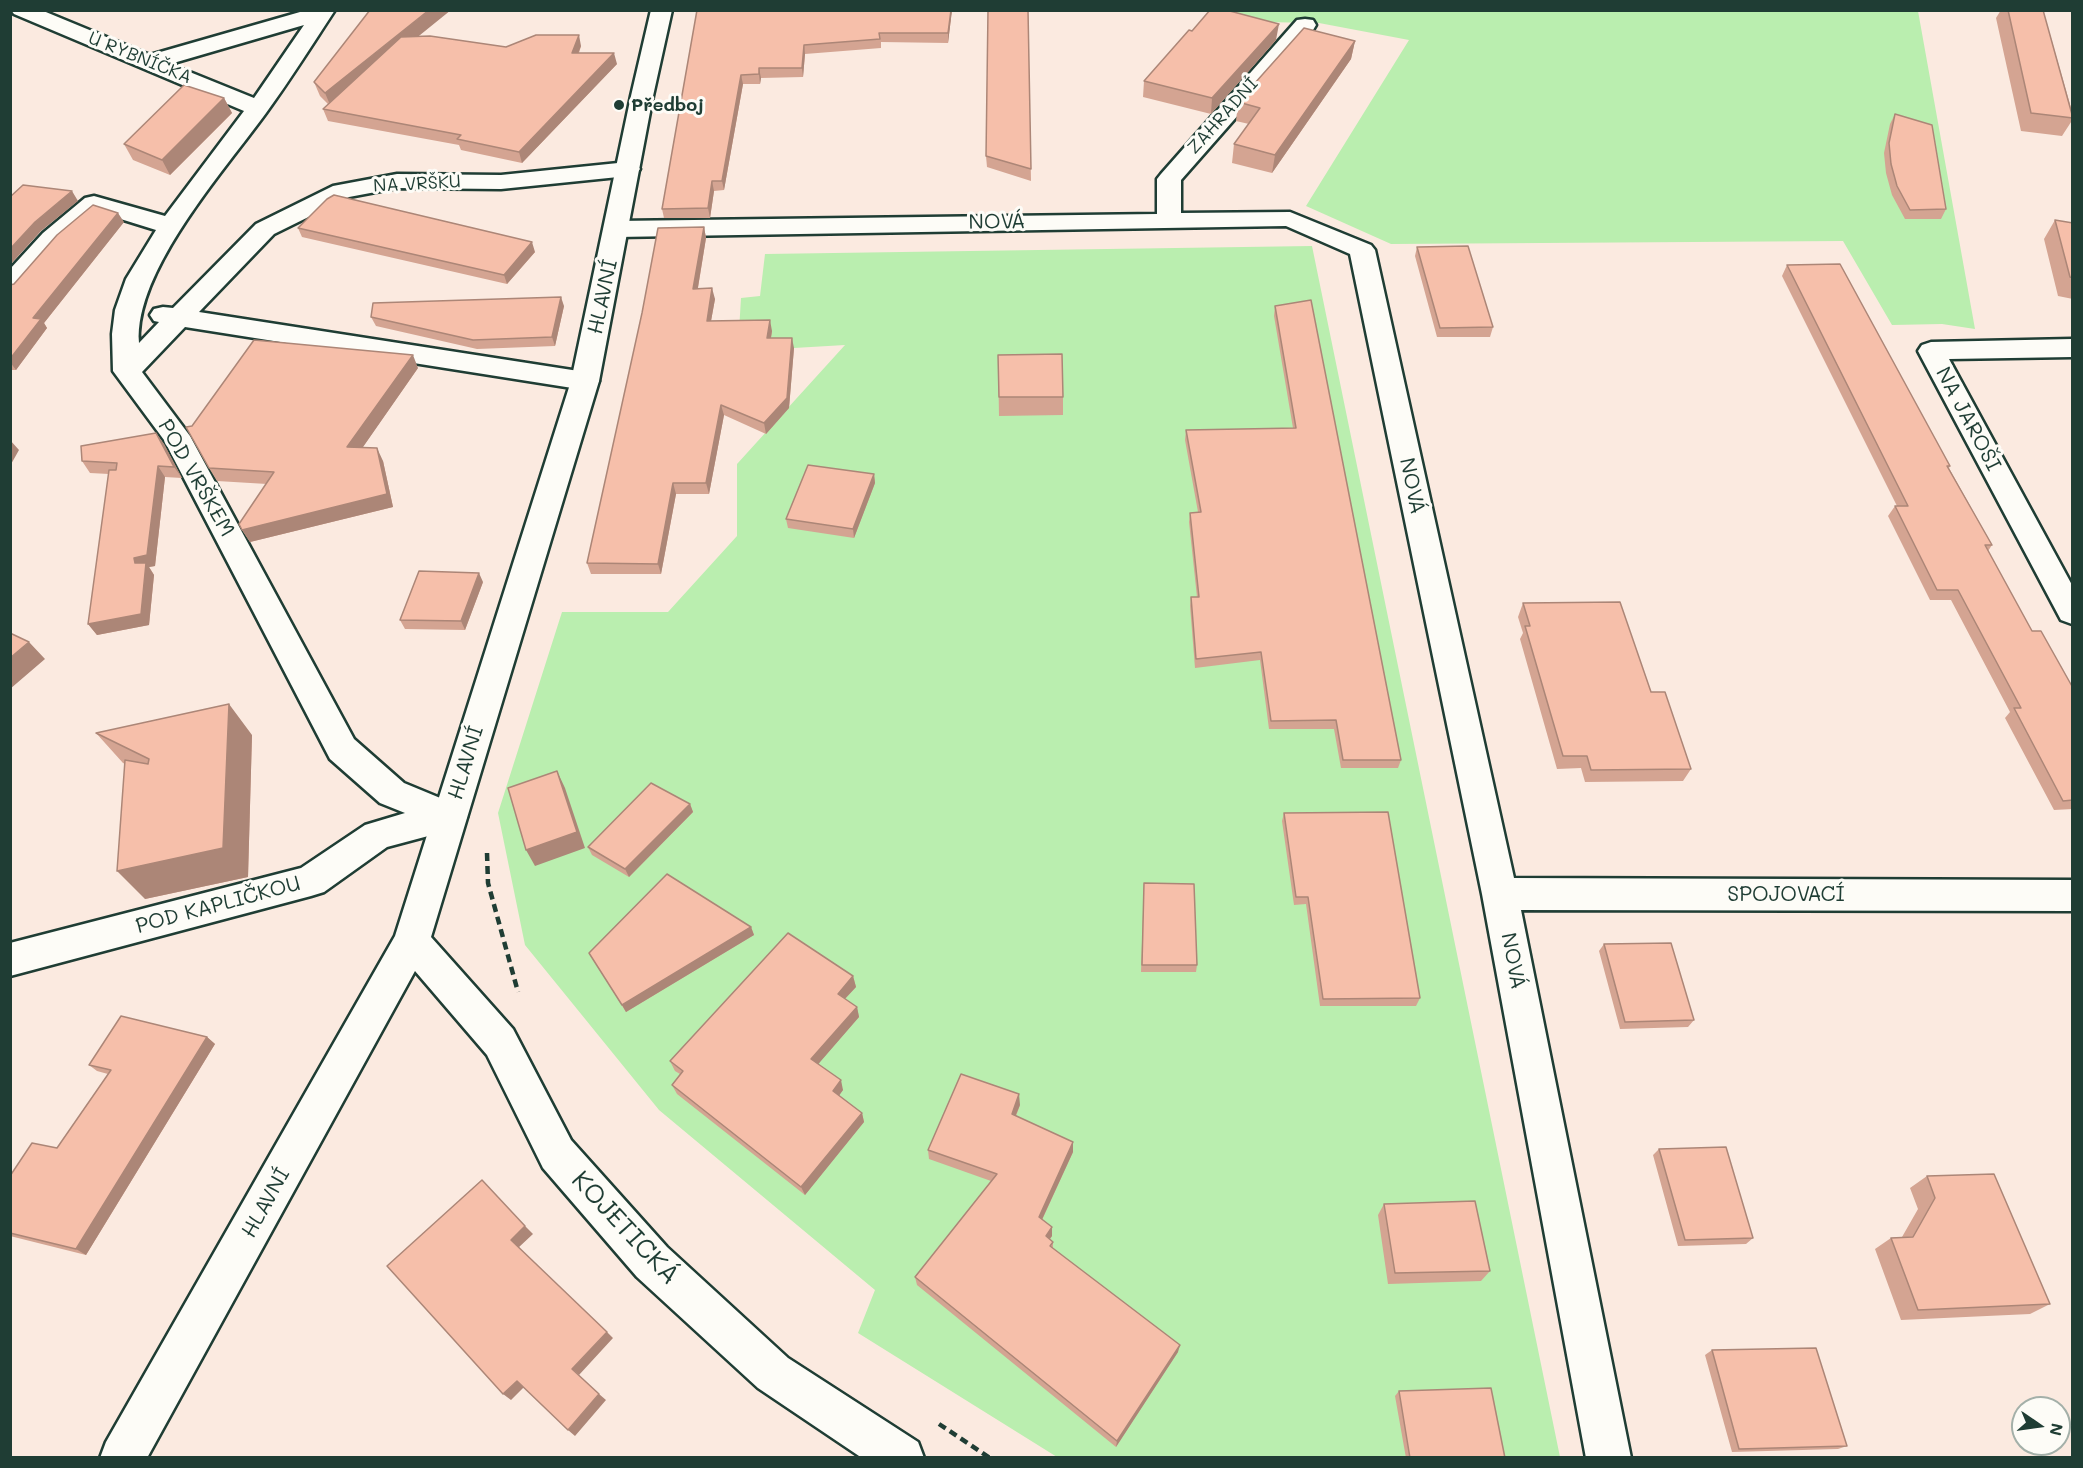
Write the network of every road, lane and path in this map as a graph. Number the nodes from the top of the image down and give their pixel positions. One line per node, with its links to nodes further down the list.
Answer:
1 (662, 10): 8 (street, HLAVNÍ)
2 (26, 12): 4 (street); 6 (street, U RYBNÍČKA)
3 (324, 12): 6 (street); 7 (street)
4 (10, 24)
5 (1305, 25): 9 (street, ZAHRADNÍ)
6 (151, 62): 7 (street, U RYBNÍČKA)
7 (258, 108): 10 (street)
8 (628, 169): 11 (street, HLAVNÍ); 14 (street, NA VRŠKU)
9 (1169, 219): 11 (street, NOVÁ); 21 (street, NOVÁ)
10 (171, 226): 12 (street); 13 (street)
11 (617, 229): 17 (street, HLAVNÍ)
12 (10, 286)
13 (128, 310): 14 (street); 16 (street)
14 (179, 318): 16 (street, NA VRŠKU); 17 (street)
15 (2073, 348): 18 (street, NA JAROŠI)
16 (127, 371): 19 (street, POD VRŠKEM)
17 (585, 381): 19 (street, HLAVNÍ)
18 (2073, 612)
19 (450, 817): 23 (street, HLAVNÍ); 24 (street, POD KAPLIČKOU)
20 (487, 850): 25 (path)
21 (1500, 894): 22 (street, SPOJOVACÍ); 30 (street, NOVÁ)
22 (2073, 895)
23 (412, 940): 27 (street, HLAVNÍ); 28 (street, KOJETICKÁ)
24 (10, 960)
25 (518, 993)
26 (932, 1419): 29 (path)
27 (122, 1458)
28 (902, 1458)
29 (990, 1458)
30 (1609, 1458)

